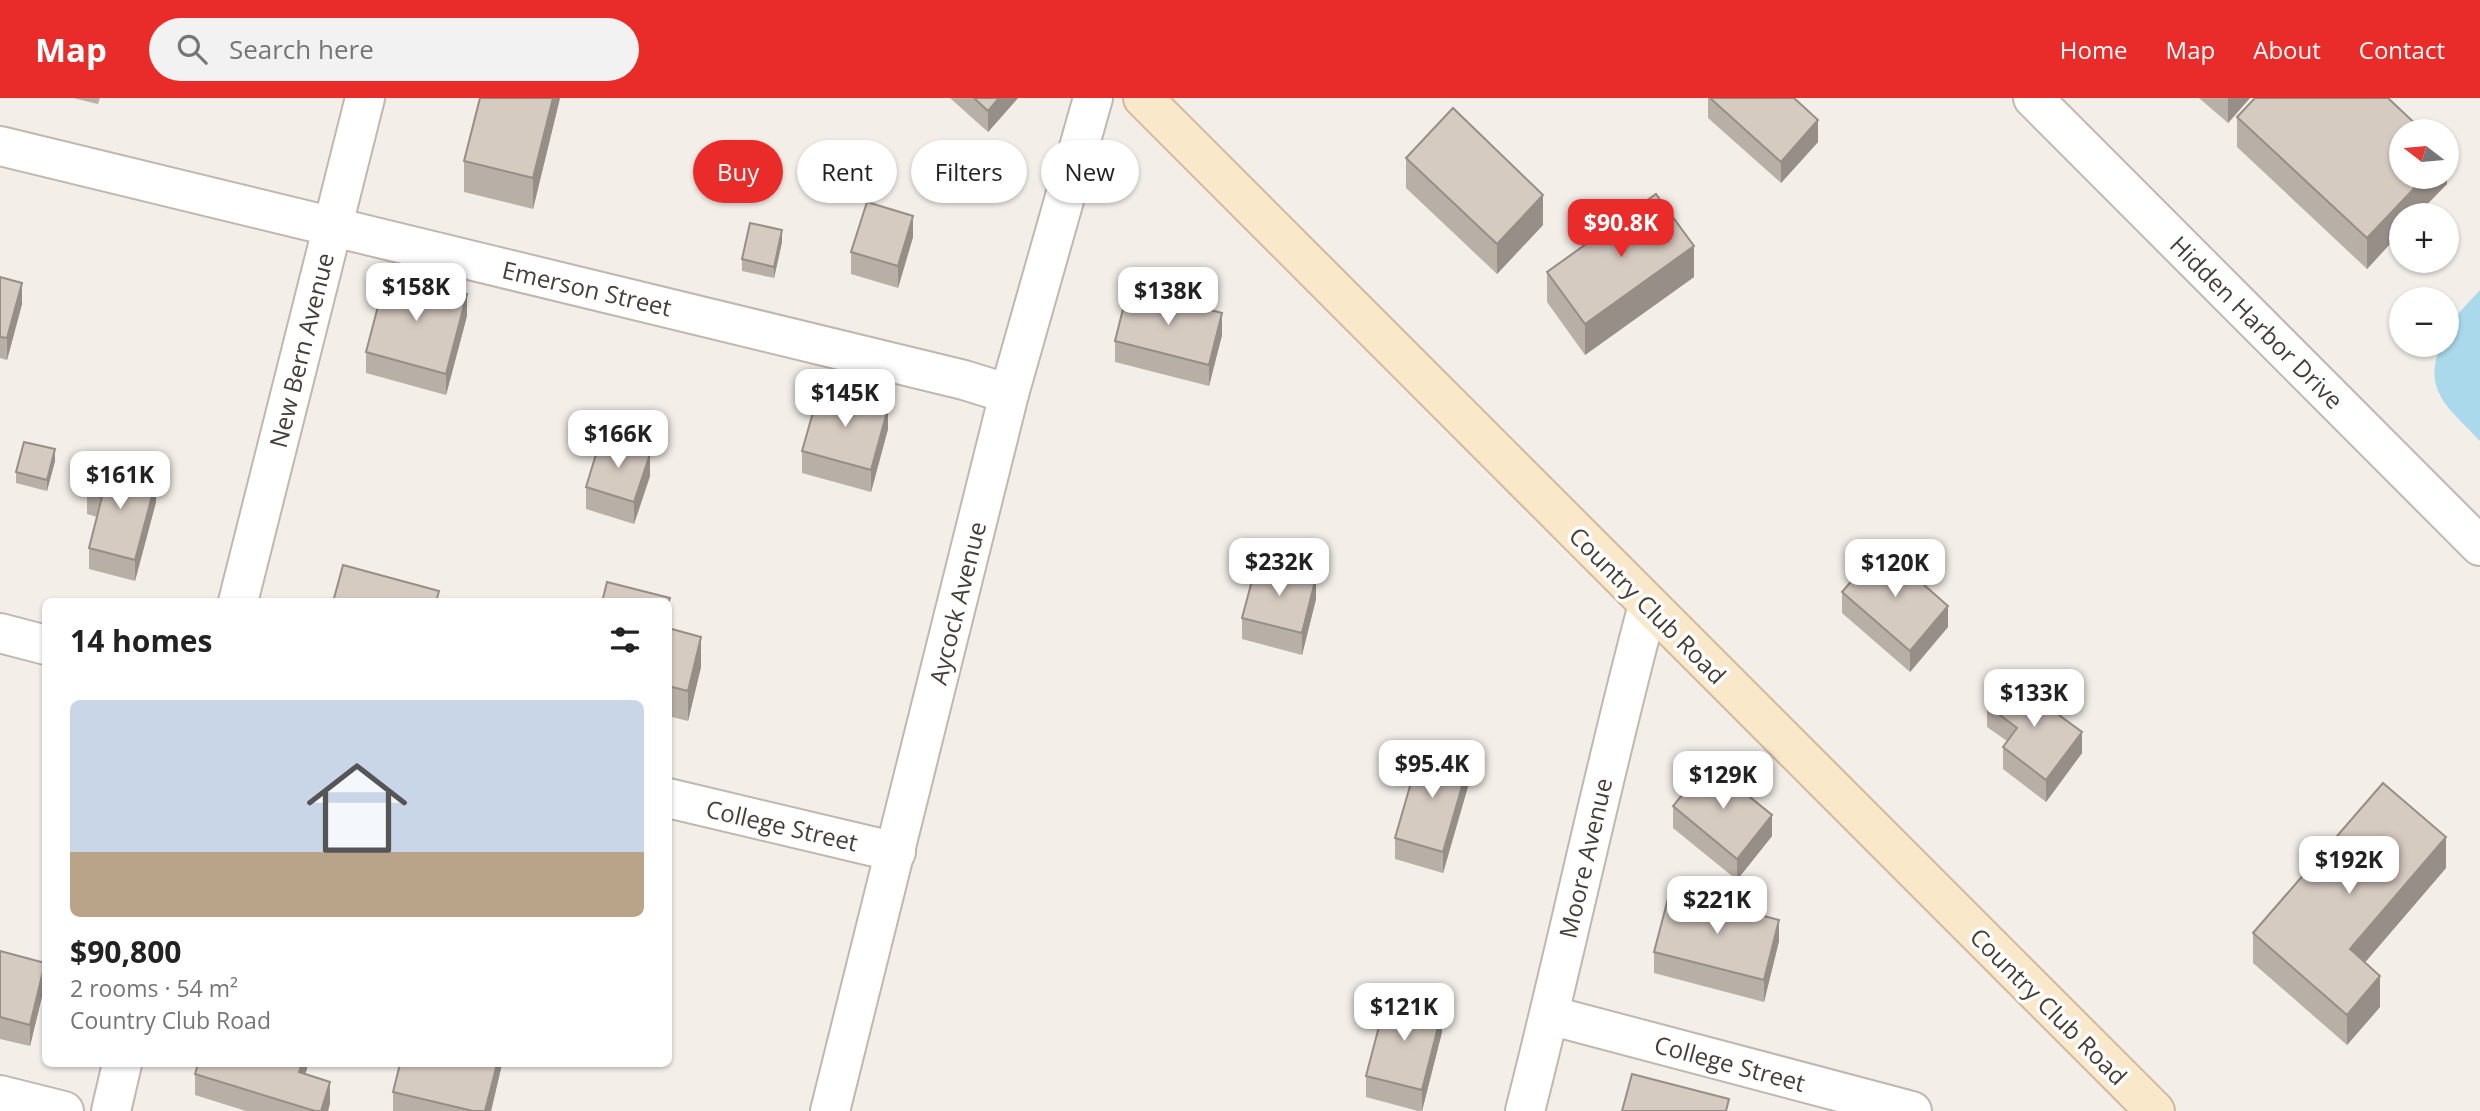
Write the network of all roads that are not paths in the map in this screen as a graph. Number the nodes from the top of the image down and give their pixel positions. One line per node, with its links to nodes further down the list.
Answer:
1 (365, 98): 6 (street, New Bern Avenue)
2 (1093, 98): 7 (street, Aycock Avenue)
3 (1143, 98): 10 (street, Country Club Road)
4 (2033, 98): 8 (street, Hidden Harbor Drive)
5 (0, 146): 6 (street, Emerson Street)
6 (332, 228): 7 (street, Emerson Street); 9 (street, New Bern Avenue)
7 (1009, 394): 14 (street, Aycock Avenue)
8 (2480, 546)
9 (239, 598)
10 (1648, 605): 15 (street, Moore Avenue); 23 (street, Country Club Road)
11 (0, 633): 12 (street)
12 (42, 644)
13 (672, 799): 14 (street, College Street)
14 (896, 852): 20 (street, Aycock Avenue)
15 (1549, 1015): 21 (street, Moore Avenue); 22 (street, College Street)
16 (121, 1067): 19 (street)
17 (0, 1095): 18 (street)
18 (64, 1111)
19 (111, 1111)
20 (830, 1111)
21 (1525, 1111)
22 (1912, 1111)
23 (2155, 1111)

